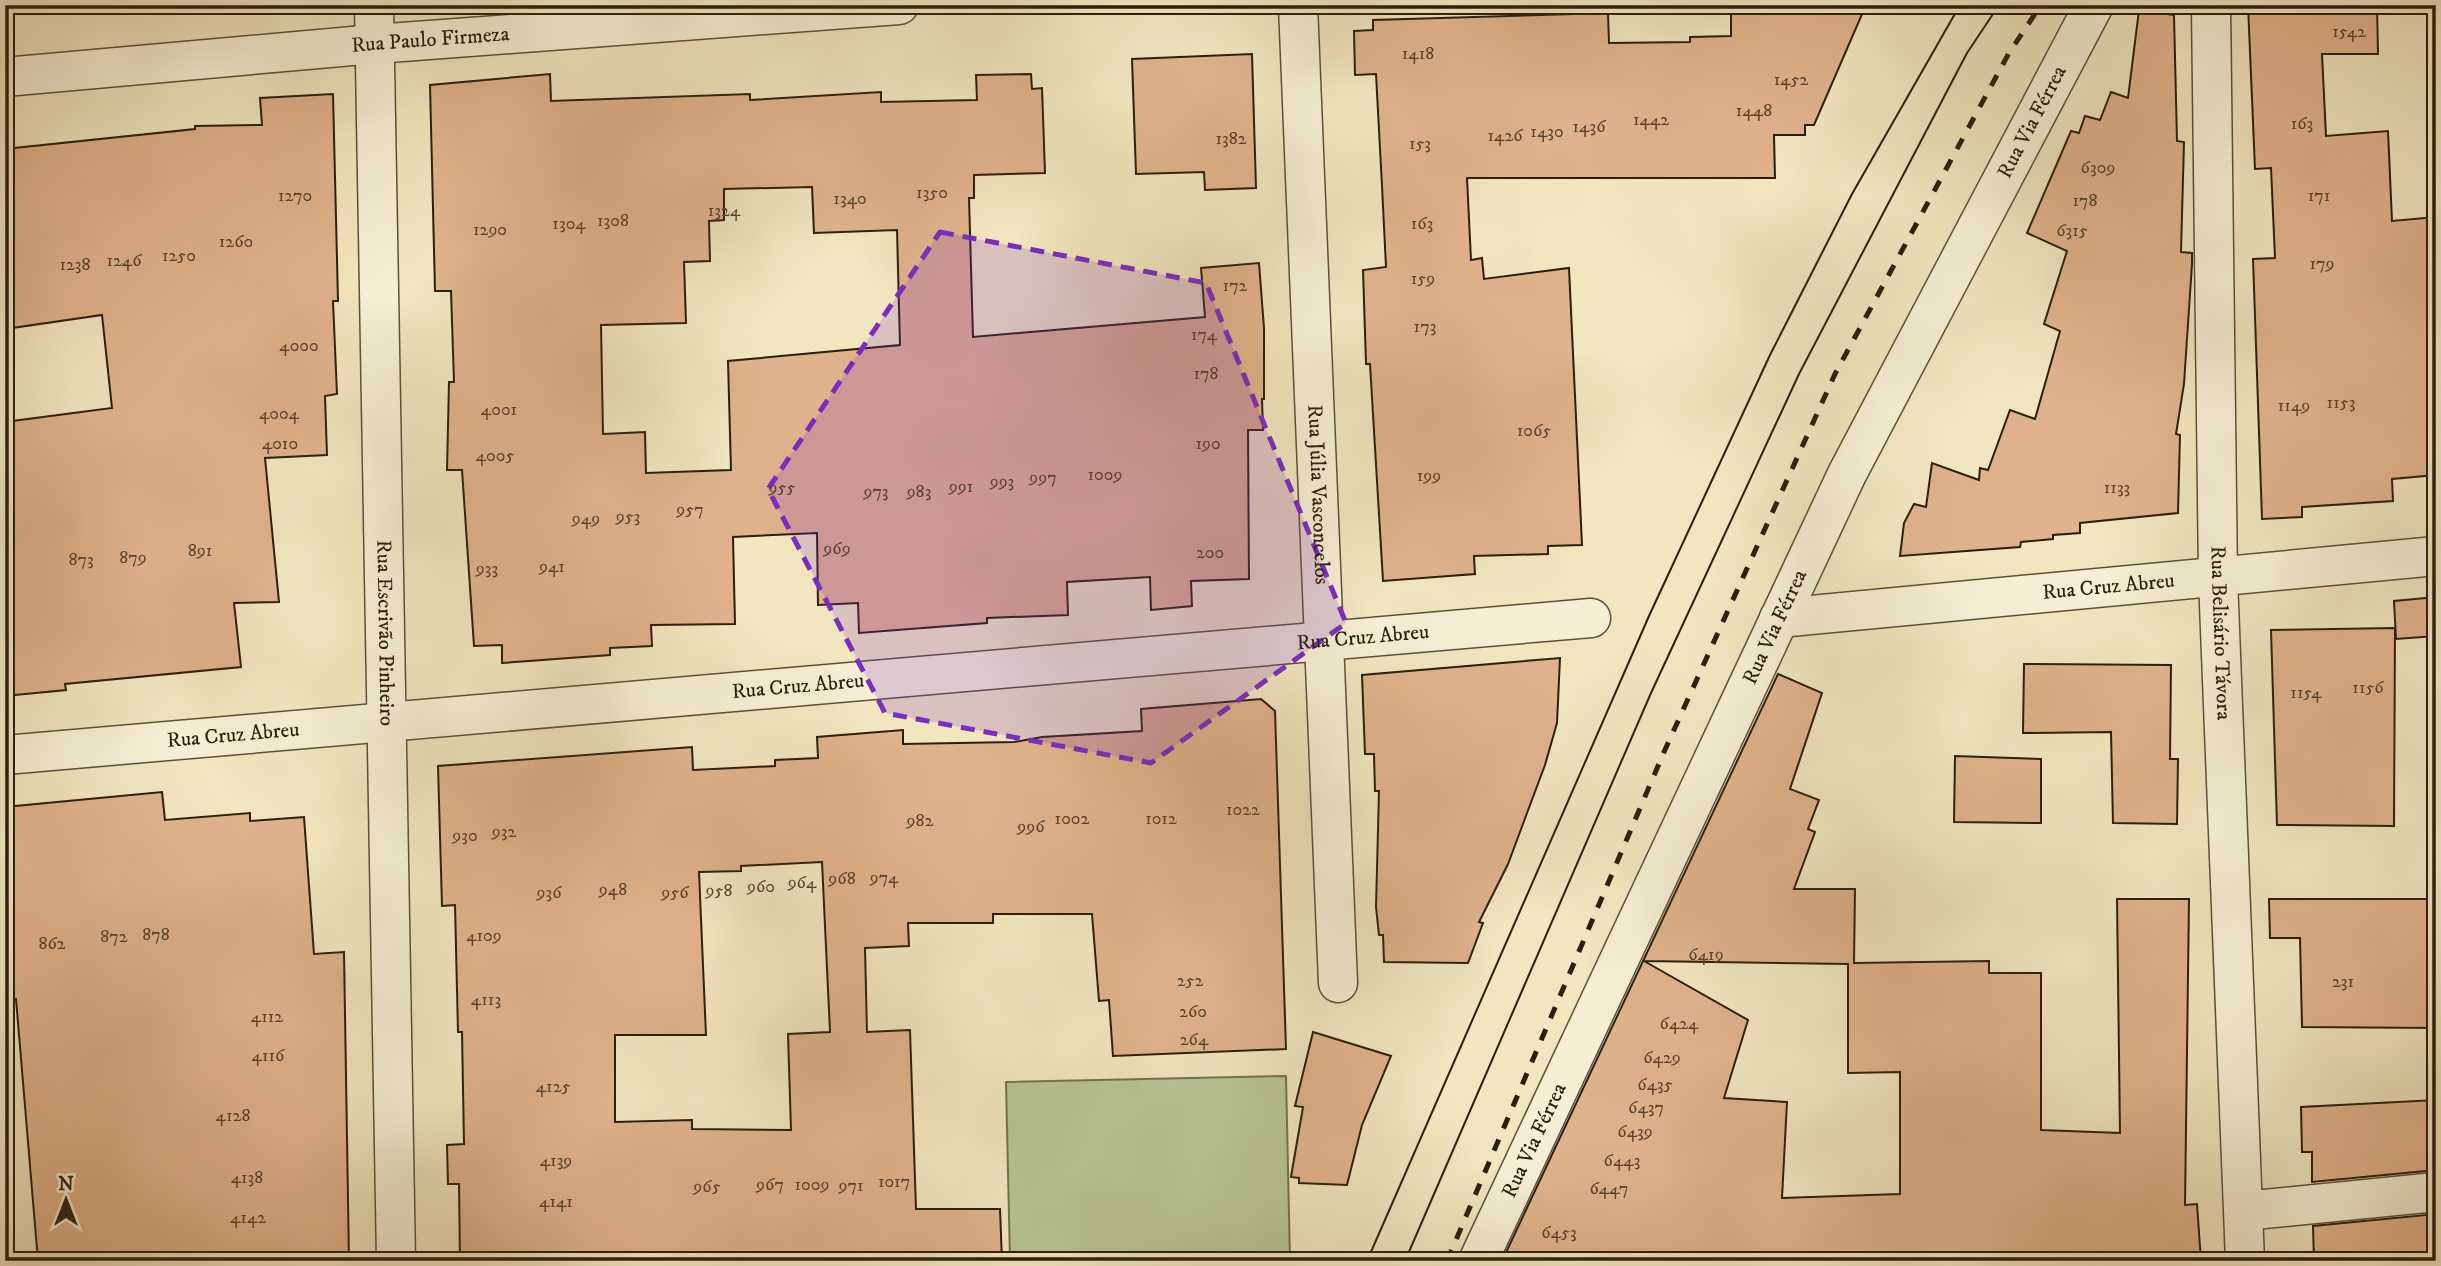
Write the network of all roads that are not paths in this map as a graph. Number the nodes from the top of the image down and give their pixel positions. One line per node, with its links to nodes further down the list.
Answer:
1 (374, 5): 6 (street, Rua Escrivão Pinheiro)
2 (899, 5): 6 (street, Rua Paulo Firmeza)
3 (1298, 5): 12 (street, Rua Júlia Vasconcelos)
4 (2094, 5): 11 (street, Rua Via Férrea)
5 (2211, 5): 9 (street, Rua Belisário Távora)
6 (375, 44): 7 (street, Rua Paulo Firmeza); 13 (street, Rua Escrivão Pinheiro)
7 (5, 78)
8 (2436, 556): 9 (street, Rua Cruz Abreu)
9 (2218, 579): 11 (street, Rua Cruz Abreu); 17 (street, Rua Belisário Távora)
10 (1591, 618): 12 (street, Rua Cruz Abreu)
11 (1779, 618): 19 (street, Rua Via Férrea)
12 (1324, 641): 13 (street, Rua Cruz Abreu); 15 (street, Rua Júlia Vasconcelos)
13 (389, 722): 14 (street, Rua Cruz Abreu); 18 (street, Rua Escrivão Pinheiro)
14 (5, 755)
15 (1339, 983)
16 (2436, 1192): 17 (street)
17 (2244, 1211): 20 (street, Rua Belisário Távora)
18 (396, 1261)
19 (1478, 1261)
20 (2245, 1261)

